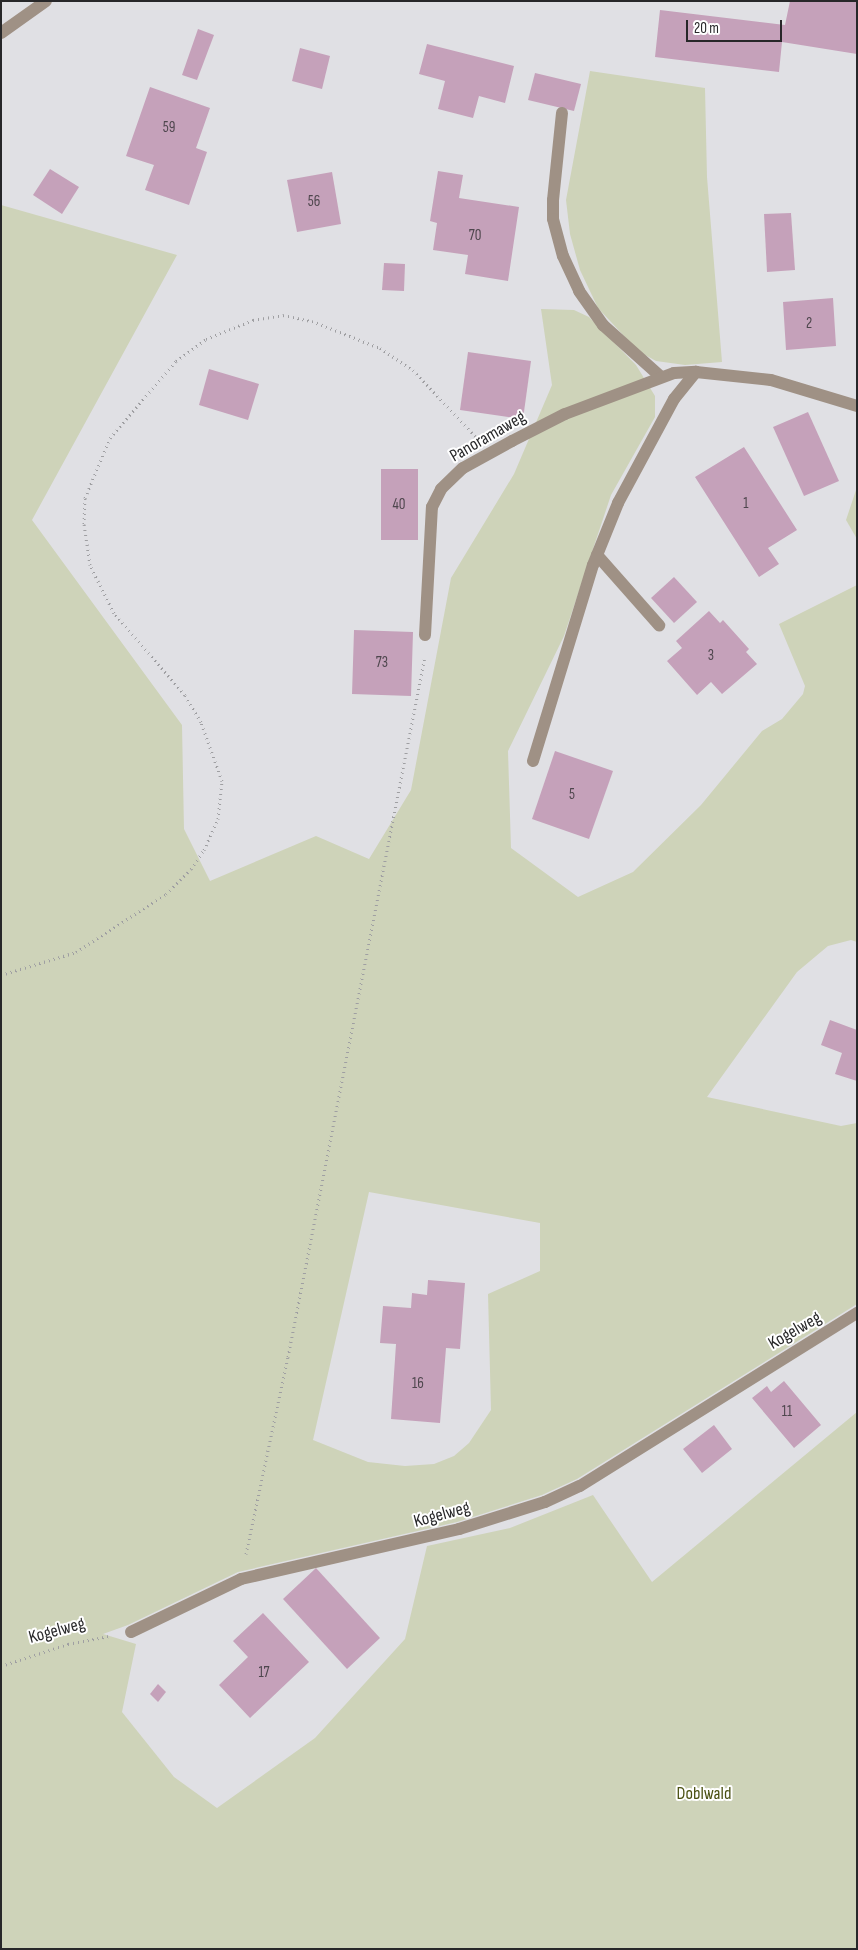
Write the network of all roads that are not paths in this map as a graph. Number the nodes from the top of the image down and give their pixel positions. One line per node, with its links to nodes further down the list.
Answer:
1 (46, 1): 2 (street)
2 (1, 33)
3 (562, 113): 5 (street)
4 (696, 372): 5 (street, Panoramaweg); 6 (street, Panoramaweg); 7 (street)
5 (660, 376): 9 (street, Panoramaweg)
6 (857, 406)
7 (597, 555): 8 (street); 10 (street)
8 (659, 625)
9 (424, 636)
10 (533, 761)
11 (857, 1313): 12 (street, Kogelweg)
12 (131, 1632)

